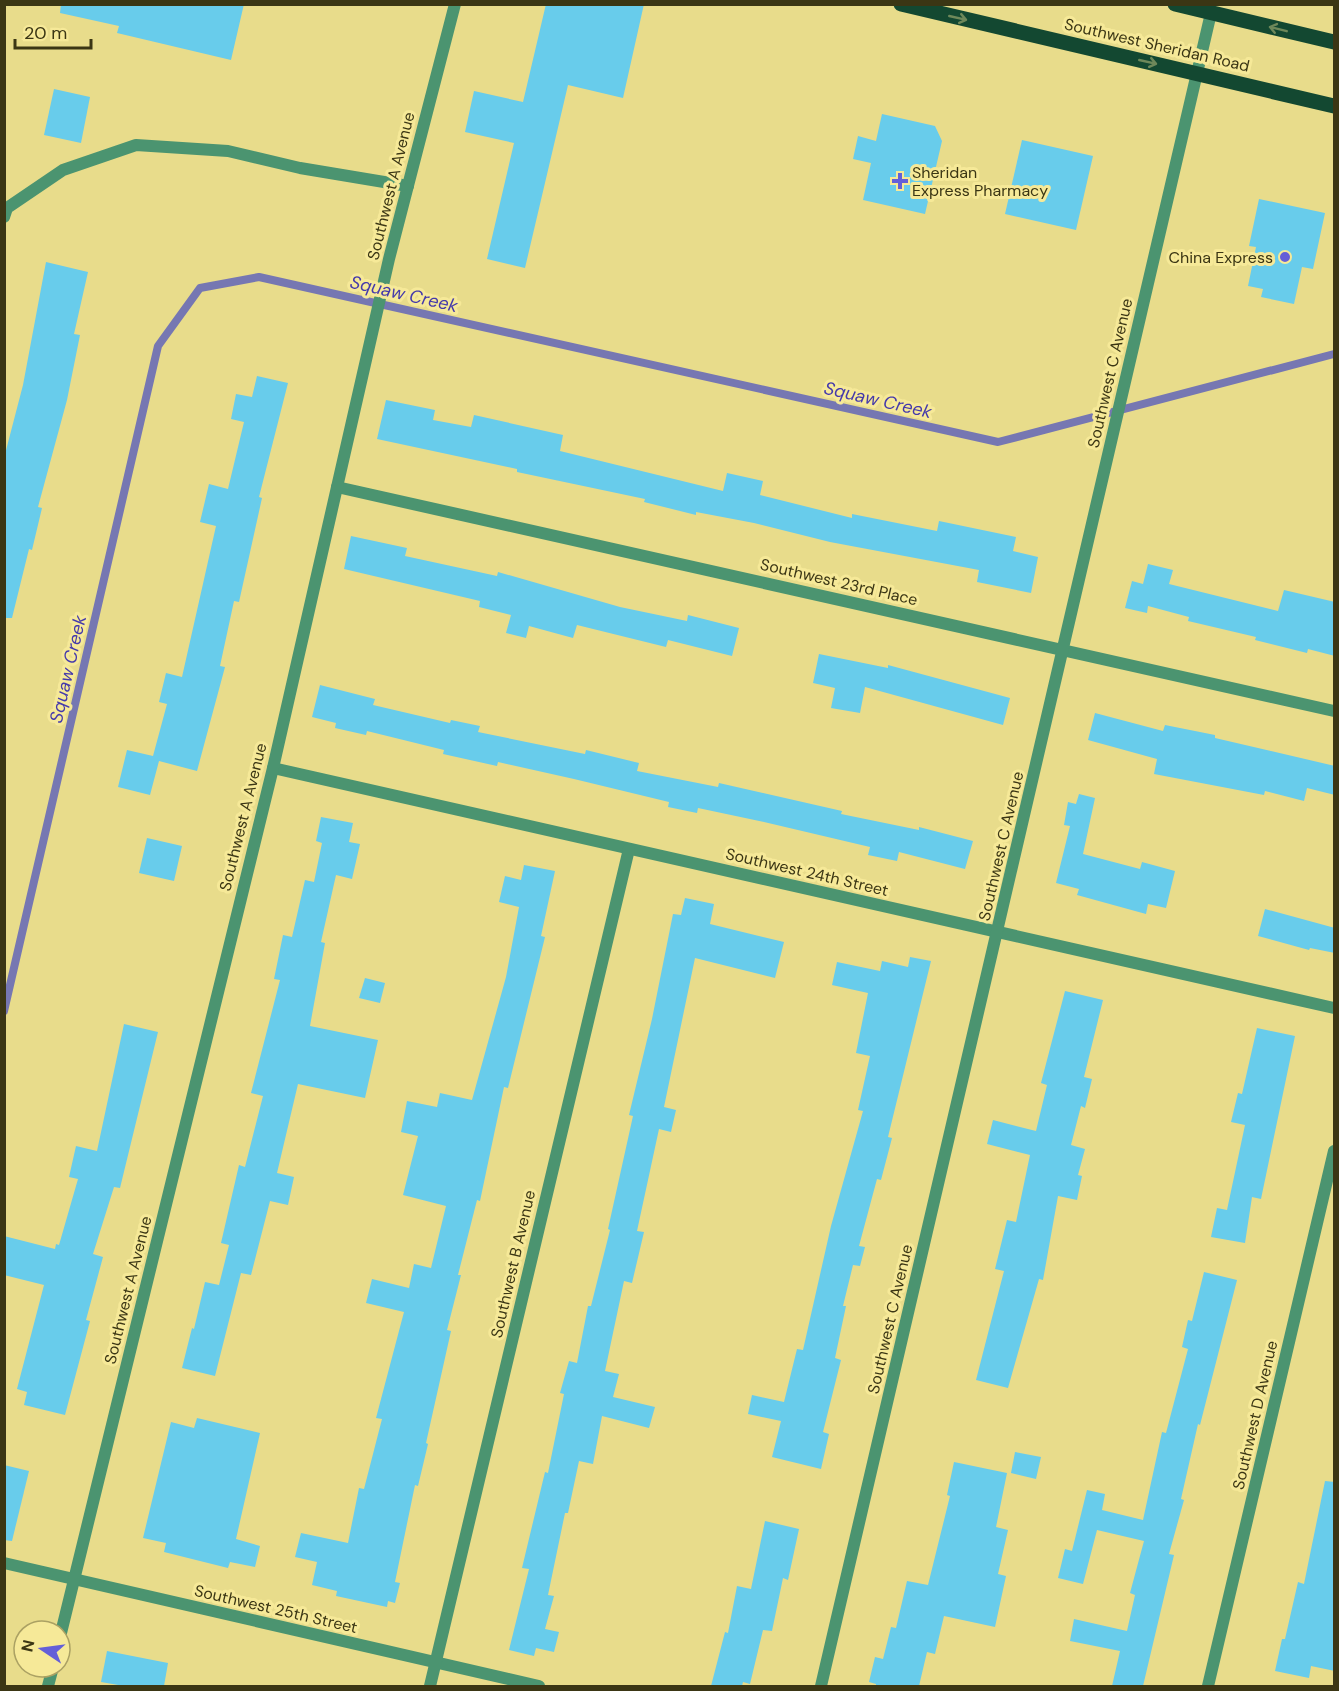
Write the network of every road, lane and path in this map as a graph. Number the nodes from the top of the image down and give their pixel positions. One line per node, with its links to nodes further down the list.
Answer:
1 (455, 4): 8 (street, Southwest A Avenue)
2 (901, 4): 6 (main road, Southwest Sheridan Road, one-way to 6)
3 (1175, 4): 4 (main road)
4 (1211, 13): 5 (main road, one-way to 4); 6 (street, Southwest C Avenue)
5 (1335, 42)
6 (1197, 73): 7 (main road, Southwest Sheridan Road); 11 (street, Southwest C Avenue)
7 (1335, 106)
8 (408, 186): 9 (street); 10 (street, Southwest A Avenue)
9 (4, 217)
10 (337, 487): 11 (street, Southwest 23rd Place); 13 (street, Southwest A Avenue)
11 (1063, 649): 12 (street, Southwest 23rd Place); 15 (street, Southwest C Avenue)
12 (1335, 711)
13 (273, 768): 14 (street, Southwest 24th Street); 19 (street, Southwest A Avenue)
14 (629, 849): 15 (street, Southwest 24th Street); 21 (street, Southwest B Avenue)
15 (998, 932): 16 (street, Southwest 24th Street); 24 (street, Southwest C Avenue)
16 (1335, 1008)
17 (1335, 1150): 25 (street, Southwest D Avenue)
18 (4, 1563): 19 (street, Southwest 25th Street)
19 (74, 1580): 20 (street, Southwest A Avenue); 21 (street, Southwest 25th Street)
20 (64, 1619)
21 (436, 1663): 22 (street, Southwest B Avenue); 23 (street, Southwest 25th Street)
22 (430, 1686)
23 (539, 1686)
24 (821, 1686)
25 (1208, 1686)

